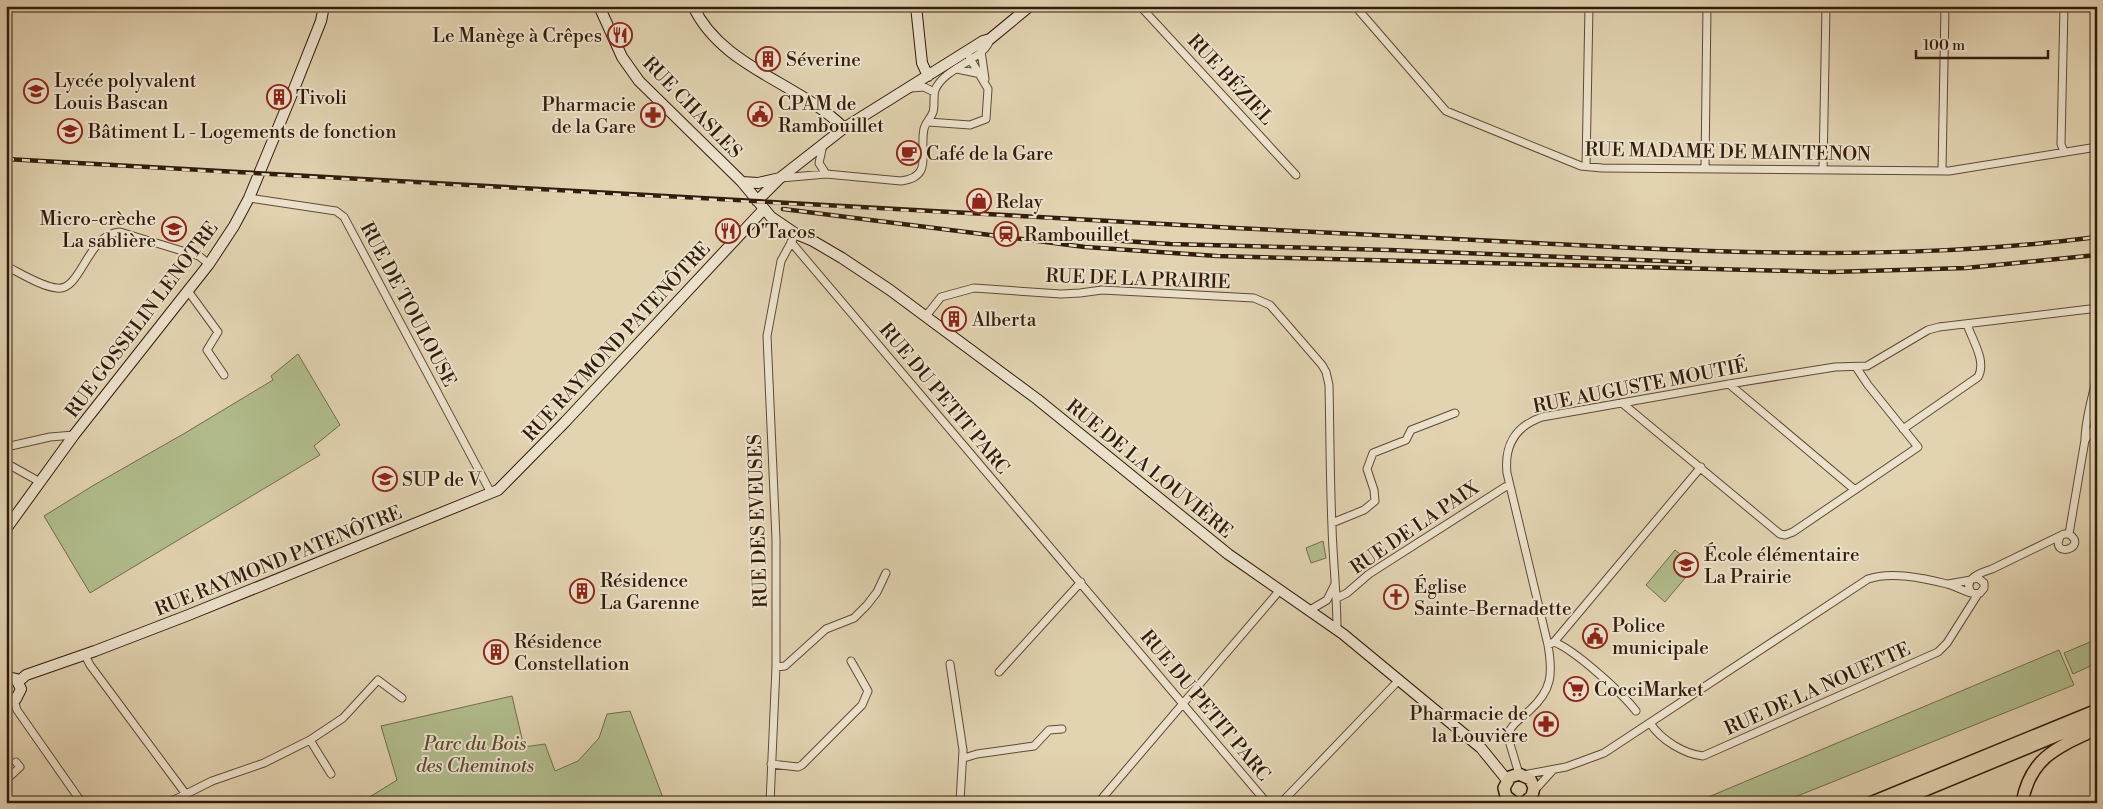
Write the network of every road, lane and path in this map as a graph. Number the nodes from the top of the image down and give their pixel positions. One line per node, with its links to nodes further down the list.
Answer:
1 (324, 6): 35 (main road, RUE GOSSELIN LENOTRE)
2 (598, 6): 34 (main road, RUE CHASLES)
3 (693, 6): 23 (main road)
4 (916, 6): 18 (main road)
5 (1030, 6): 13 (main road, RUE RAYMOND PATENÔTRE)
6 (1140, 6): 32 (street, RUE BÉZIEL)
7 (1355, 6): 27 (street, RUE MADAME DE MAINTENON)
8 (1589, 6): 27 (street)
9 (1708, 6): 28 (street)
10 (1826, 6): 29 (street)
11 (1945, 6): 30 (street)
12 (2064, 6): 26 (street)
13 (990, 39): 14 (street); 15 (main road, RUE RAYMOND PATENÔTRE)
14 (981, 51): 15 (street); 19 (street)
15 (969, 56): 16 (street); 17 (street); 18 (main road, RUE RAYMOND PATENÔTRE)
16 (957, 68): 17 (street); 18 (street)
17 (981, 74): 19 (street)
18 (935, 75): 20 (main road, RUE RAYMOND PATENÔTRE); 21 (street)
19 (986, 82): 22 (street)
20 (910, 88): 21 (street); 23 (main road, RUE RAYMOND PATENÔTRE)
21 (934, 92): 22 (street)
22 (928, 122): 31 (street)
23 (844, 128): 24 (main road, RUE RAYMOND PATENÔTRE)
24 (823, 144): 31 (street); 33 (main road, RUE RAYMOND PATENÔTRE)
25 (2097, 147): 26 (street, RUE MADAME DE MAINTENON)
26 (2064, 152): 30 (street, RUE MADAME DE MAINTENON)
27 (1586, 166): 28 (street, RUE MADAME DE MAINTENON)
28 (1705, 168): 29 (street, RUE MADAME DE MAINTENON)
29 (1823, 170): 30 (street, RUE MADAME DE MAINTENON)
30 (1942, 172)
31 (826, 174): 33 (street)
32 (1296, 175)
33 (780, 178): 34 (main road); 36 (main road, RUE RAYMOND PATENÔTRE)
34 (742, 182): 36 (main road, RUE CHASLES)
35 (249, 198): 41 (main road, RUE GOSSELIN LENOTRE); 63 (street, RUE DE TOULOUSE)
36 (761, 205): 37 (main road, RUE DE LA LOUVIÈRE); 63 (main road, RUE RAYMOND PATENÔTRE)
37 (794, 238): 38 (main road, RUE DE LA LOUVIÈRE); 39 (street, RUE DU PETIT PARC); 40 (street, RUE DES EVEUSES)
38 (807, 238): 39 (street); 45 (main road, RUE DE LA LOUVIÈRE)
39 (798, 250): 40 (street); 73 (street, RUE DU PETIT PARC)
40 (786, 251): 86 (street, RUE DES EVEUSES)
41 (209, 264): 42 (street); 43 (main road, RUE GOSSELIN LENOTRE)
42 (6, 266)
43 (188, 291): 48 (street); 55 (main road, RUE GOSSELIN LENOTRE)
44 (2097, 311): 46 (street, RUE AUGUSTE MOUTIÉ)
45 (926, 316): 64 (street, RUE DE LA PRAIRIE); 77 (main road, RUE DE LA LOUVIÈRE)
46 (1967, 324): 47 (street, RUE AUGUSTE MOUTIÉ); 54 (street)
47 (1856, 367): 50 (street, RUE AUGUSTE MOUTIÉ); 54 (street)
48 (224, 375)
49 (2097, 375): 56 (street)
50 (1729, 384): 51 (street, RUE AUGUSTE MOUTIÉ); 62 (street)
51 (1622, 403): 59 (street); 61 (street, RUE AUGUSTE MOUTIÉ)
52 (1455, 413): 64 (street)
53 (2097, 425): 56 (street)
54 (1903, 429): 62 (street)
55 (74, 435): 57 (street); 60 (main road, RUE GOSSELIN LENOTRE)
56 (2086, 440): 66 (street)
57 (6, 447)
58 (6, 464): 60 (street)
59 (1701, 467): 62 (street); 82 (street)
60 (40, 482): 65 (main road, RUE GOSSELIN LENOTRE)
61 (1510, 486): 79 (street, RUE DE LA PAIX); 82 (street, RUE AUGUSTE MOUTIÉ)
62 (1855, 490)
63 (491, 493): 83 (main road, RUE RAYMOND PATENÔTRE)
64 (1332, 523): 75 (street, RUE DE LA PRAIRIE)
65 (6, 529)
66 (2069, 534): 67 (street); 69 (street)
67 (2060, 537): 68 (street); 69 (street)
68 (2041, 546): 69 (street); 70 (street)
69 (2060, 546)
70 (1992, 569): 72 (street); 74 (street)
71 (886, 573): 86 (street)
72 (1972, 579): 74 (street); 76 (street); 78 (street)
73 (1081, 582): 87 (street); 93 (street, RUE DU PETIT PARC)
74 (1984, 583): 78 (street)
75 (1335, 584): 79 (street, RUE DE LA PRAIRIE); 80 (street)
76 (1948, 584): 78 (street); 97 (street)
77 (1280, 590): 80 (main road, RUE DE LA LOUVIÈRE); 93 (street)
78 (1974, 593): 97 (street, RUE DE LA NOUETTE)
79 (1338, 598): 81 (street, RUE DE LA PRAIRIE)
80 (1310, 610): 81 (main road, RUE DE LA LOUVIÈRE)
81 (1337, 630): 89 (main road, RUE DE LA LOUVIÈRE)
82 (1551, 644): 95 (street); 106 (street, RUE AUGUSTE MOUTIÉ)
83 (85, 655): 90 (main road, RUE RAYMOND PATENÔTRE); 109 (street)
84 (851, 662): 103 (street)
85 (950, 664): 101 (street)
86 (776, 667): 103 (street, RUE DES EVEUSES)
87 (999, 672)
88 (6, 678): 90 (main road)
89 (1398, 681): 108 (main road, RUE DE LA LOUVIÈRE); 117 (street)
90 (18, 682): 92 (main road)
91 (402, 698): 100 (street)
92 (10, 700): 112 (street)
93 (1184, 703): 115 (street); 116 (street, RUE DU PETIT PARC)
94 (2097, 710): 119 (main road)
95 (1636, 711)
96 (2097, 719): 120 (main road)
97 (1650, 723): 104 (street)
98 (1062, 729): 101 (street)
99 (2097, 729): 121 (main road)
100 (310, 740): 105 (street); 109 (street)
101 (964, 758): 111 (street)
102 (16, 762): 107 (street)
103 (772, 764): 114 (street, RUE DES EVEUSES)
104 (1554, 770): 106 (street); 110 (street)
105 (331, 774)
106 (1521, 774): 108 (main road); 110 (main road)
107 (6, 780)
108 (1507, 780): 118 (main road)
109 (185, 793): 113 (street)
110 (1532, 798)
111 (960, 802)
112 (82, 803)
113 (168, 803)
114 (770, 803)
115 (1098, 803)
116 (1267, 803)
117 (1281, 803)
118 (1513, 803)
119 (1870, 803)
120 (1894, 803)
121 (2022, 803)

